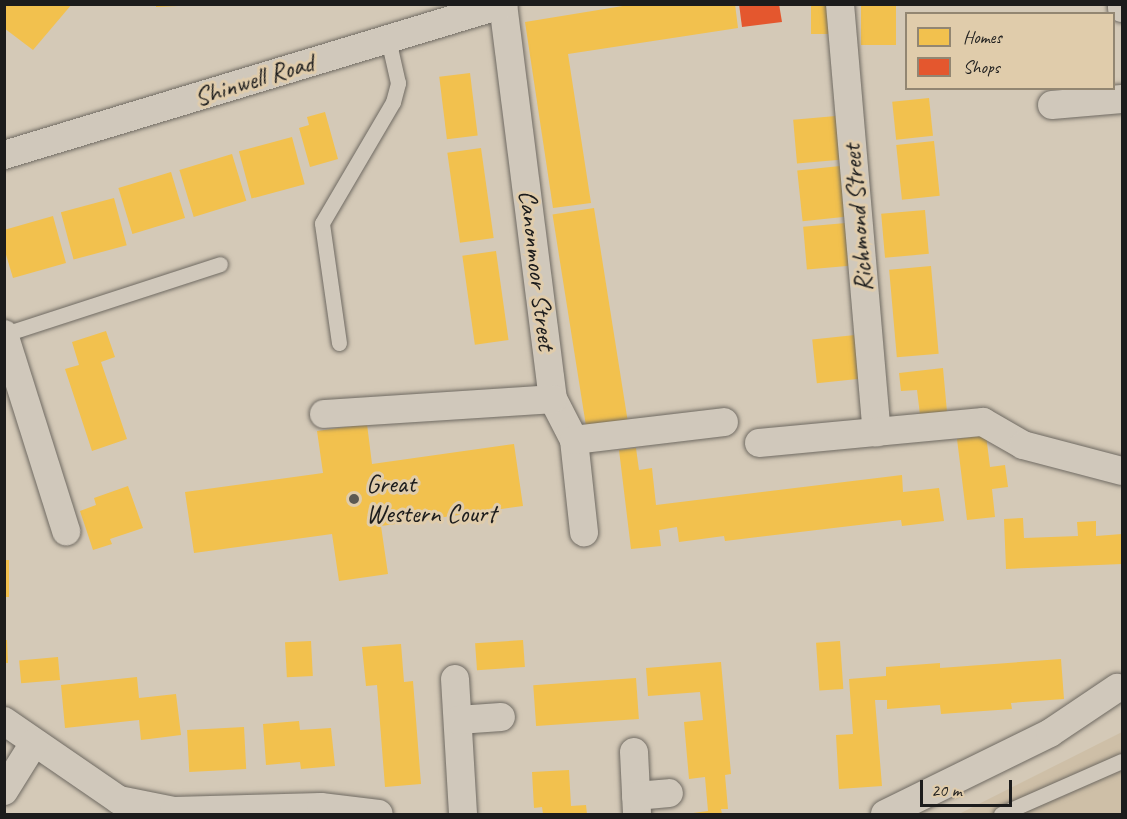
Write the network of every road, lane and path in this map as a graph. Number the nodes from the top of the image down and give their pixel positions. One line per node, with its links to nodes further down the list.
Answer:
1 (840, 4): 13 (street, Richmond Street)
2 (504, 5): 3 (street, Shinwell Road); 10 (street, Canonmoor Street)
3 (388, 39): 6 (street, Shinwell Road); 9 (lane)
4 (1122, 99): 5 (street)
5 (1052, 105)
6 (4, 155)
7 (220, 264): 8 (lane)
8 (5, 334): 17 (street)
9 (339, 343)
10 (553, 399): 11 (street); 14 (street, Canonmoor Street)
11 (324, 414)
12 (724, 422): 14 (street)
13 (877, 432): 15 (street); 16 (street)
14 (574, 440): 18 (street, Canonmoor Street)
15 (759, 443)
16 (1122, 471)
17 (66, 531)
18 (584, 532)
19 (455, 679): 22 (street)
20 (1117, 688): 33 (street)
21 (501, 717): 22 (street)
22 (458, 720): 32 (street)
23 (4, 721): 24 (street)
24 (34, 743): 27 (street); 30 (street)
25 (634, 752): 29 (street)
26 (1122, 761): 34 (lane)
27 (4, 791)
28 (669, 793): 29 (street)
29 (636, 805)
30 (321, 811): 31 (street)
31 (379, 814)
32 (463, 814)
33 (885, 814)
34 (1001, 814)

